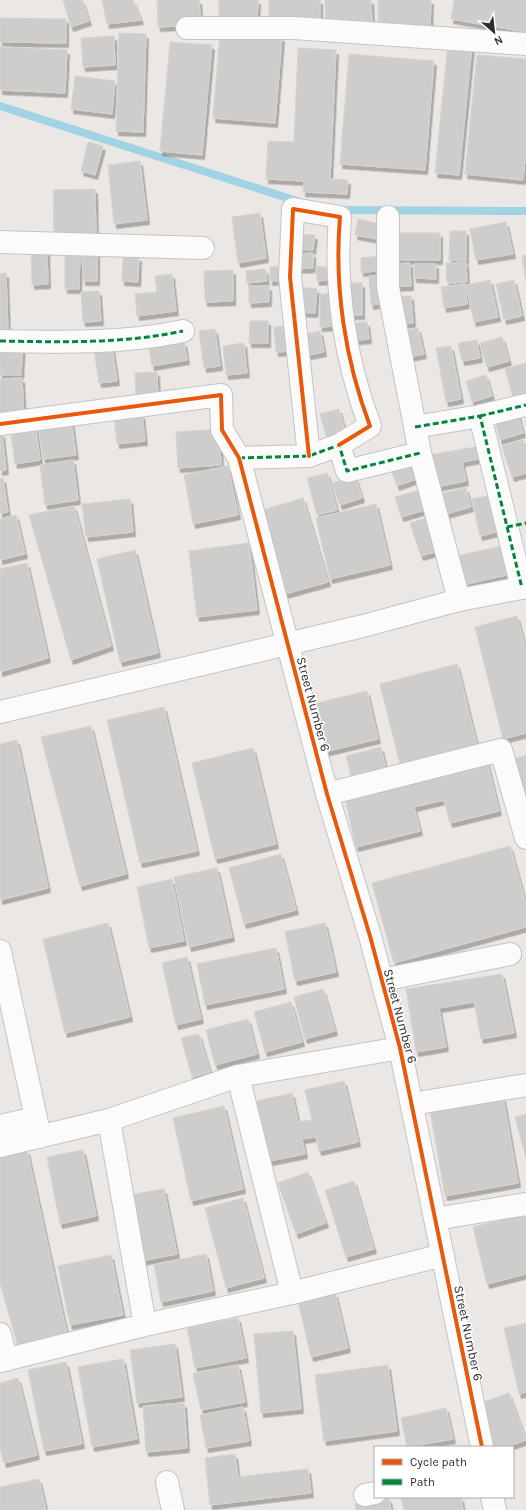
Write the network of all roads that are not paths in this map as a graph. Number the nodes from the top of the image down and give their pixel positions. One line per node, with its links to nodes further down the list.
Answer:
1 (187, 28): 2 (street)
2 (526, 44)
3 (388, 217): 11 (street)
4 (0, 242): 5 (street)
5 (203, 248)
6 (183, 331): 7 (street)
7 (0, 341)
8 (526, 405): 9 (street)
9 (480, 416): 11 (street); 16 (street)
10 (0, 424): 15 (street, Street Number 6)
11 (415, 427): 13 (street)
12 (339, 445): 13 (street); 14 (street); 14 (street)
13 (420, 452): 18 (street)
14 (309, 456): 15 (street)
15 (239, 458): 19 (street, Street Number 6)
16 (517, 525): 17 (street)
17 (524, 588): 18 (street)
18 (459, 600): 19 (street)
19 (288, 643): 20 (street); 21 (street, Street Number 6)
20 (0, 712)
21 (327, 794): 22 (street); 25 (street, Street Number 6)
22 (526, 838)
23 (0, 951): 32 (street)
24 (510, 954): 25 (street)
25 (382, 980): 26 (street, Street Number 6)
26 (400, 1048): 27 (street); 29 (street, Street Number 6)
27 (238, 1076): 30 (street); 37 (street)
28 (526, 1085): 29 (street)
29 (412, 1104): 35 (street, Street Number 6)
30 (108, 1120): 32 (street); 38 (street)
31 (0, 1126): 32 (street)
32 (38, 1127): 33 (street)
33 (0, 1146)
34 (526, 1204): 35 (street)
35 (435, 1219): 36 (street, Street Number 6)
36 (443, 1255): 37 (street); 41 (street, Street Number 6)
37 (292, 1293): 38 (street)
38 (145, 1325): 40 (street)
39 (0, 1334): 40 (street)
40 (3, 1360)
41 (482, 1446)
42 (167, 1482): 44 (street)
43 (492, 1498): 45 (street)
44 (173, 1510)
45 (495, 1510)

